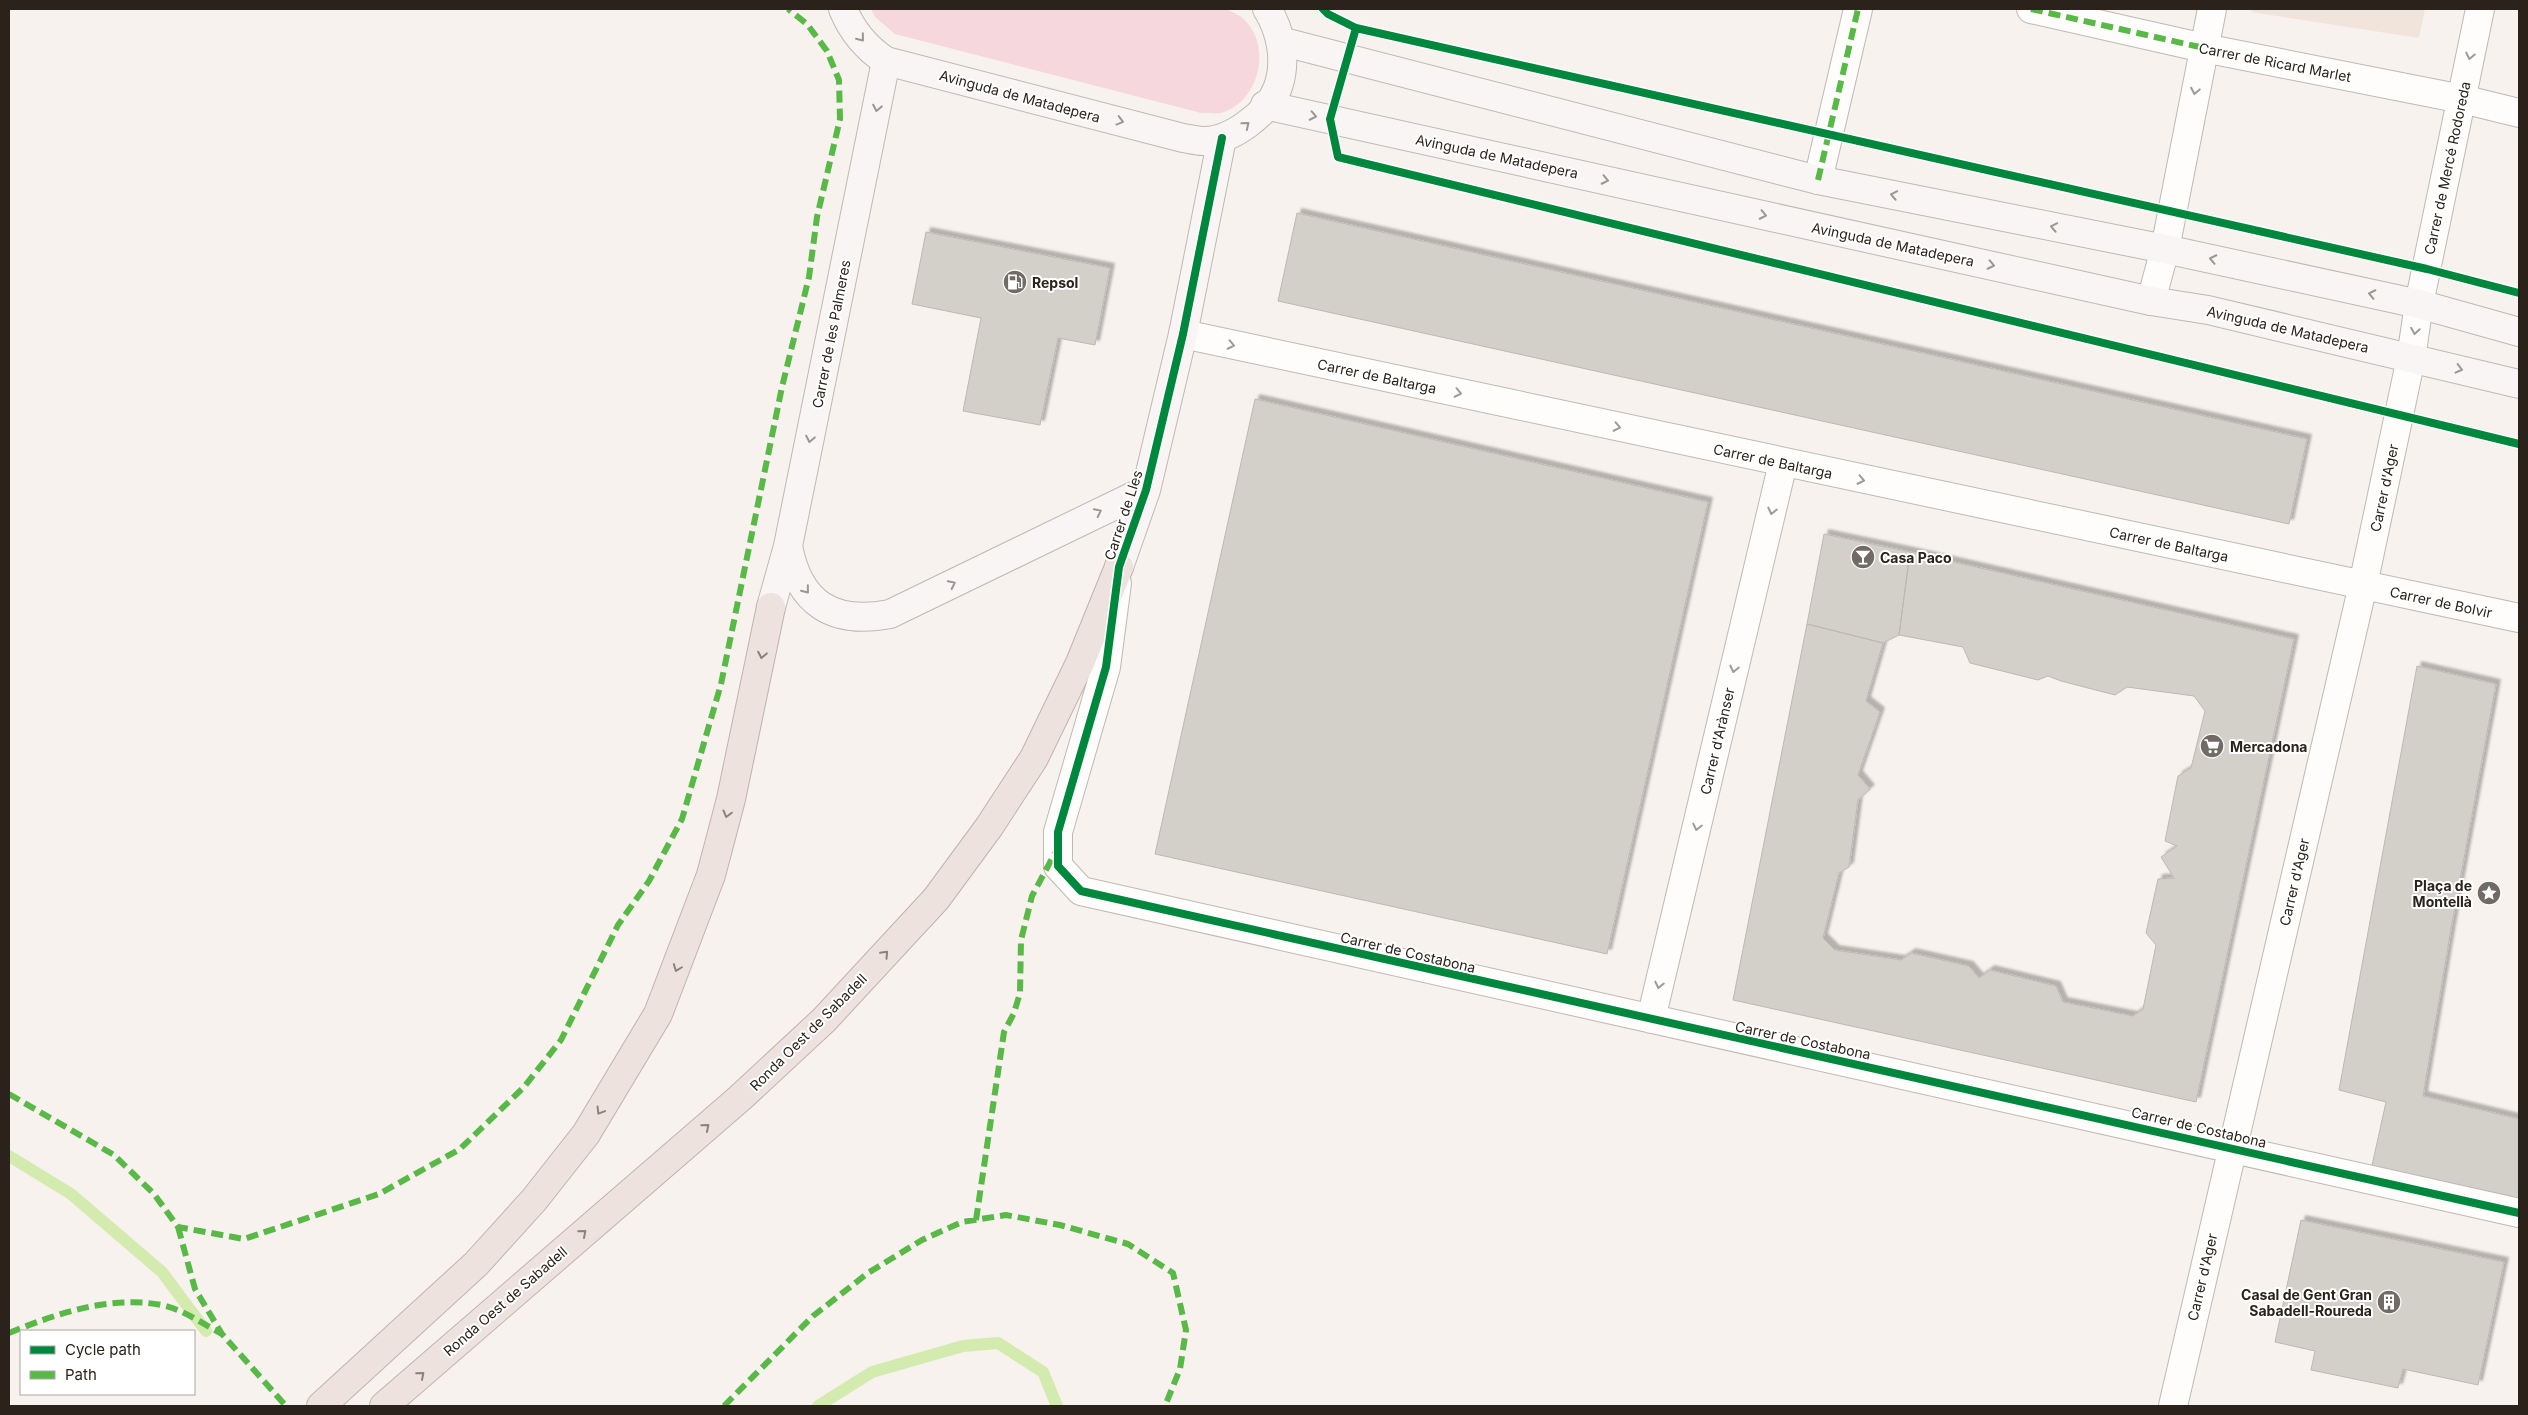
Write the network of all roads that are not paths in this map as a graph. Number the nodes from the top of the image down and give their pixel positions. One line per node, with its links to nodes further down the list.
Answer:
1 (843, 9): 9 (street, Avinguda de Matadepera, one-way to 9)
2 (1267, 9): 7 (street)
3 (1858, 9): 14 (street)
4 (2031, 9): 8 (street, Carrer de Ricard Marlet)
5 (2212, 9): 8 (street)
6 (2480, 9): 10 (street, Carrer de Mercé Rodoreda, one-way to 10)
7 (1280, 41): 11 (street); 14 (street)
8 (2204, 48): 10 (street, Carrer de Ricard Marlet); 15 (street, one-way to 15)
9 (886, 61): 13 (street, Avinguda de Matadepera, one-way to 13); 24 (street, Carrer de les Palmeres, one-way to 24)
10 (2462, 99): 12 (street, Carrer de Ricard Marlet); 17 (street, Carrer de Mercé Rodoreda)
11 (1265, 105): 13 (street, one-way to 11); 16 (street, Avinguda de Matadepera, one-way to 16)
12 (2519, 113)
13 (1222, 138): 19 (street, Carrer de Lles)
14 (1818, 180): 15 (street, one-way to 14)
15 (2164, 249): 16 (street); 17 (street, one-way to 15)
16 (2151, 301): 20 (street, Avinguda de Matadepera)
17 (2419, 304): 18 (street); 20 (street, Carrer de Mercé Rodoreda, one-way to 20)
18 (2519, 332)
19 (1183, 334): 22 (street, Carrer de Baltarga, one-way to 22); 23 (street, Carrer de Lles)
20 (2411, 358): 21 (street, Avinguda de Matadepera, one-way to 21); 26 (street, Carrer d'Ager)
21 (2519, 384)
22 (1783, 463): 26 (street, Carrer de Baltarga, one-way to 26); 30 (street, Carrer d'Arànser, one-way to 30)
23 (1146, 490): 24 (street, one-way to 23); 25 (street, Carrer de Lles)
24 (788, 546): 27 (street, Carrer de les Palmeres)
25 (1119, 567): 29 (street, Carrer de Lles); 34 (highway, Ronda Oest de Sabadell, one-way to 25)
26 (2363, 585): 28 (street, Carrer de Bolvir); 31 (street, Carrer d'Ager)
27 (772, 607): 33 (highway, one-way to 33)
28 (2519, 618)
29 (1081, 891): 30 (street, Carrer de Costabona)
30 (1651, 1019): 31 (street, Carrer de Costabona)
31 (2232, 1147): 32 (street, Carrer de Costabona); 35 (street, Carrer d'Ager)
32 (2519, 1213)
33 (321, 1406)
34 (384, 1406)
35 (2173, 1406)

